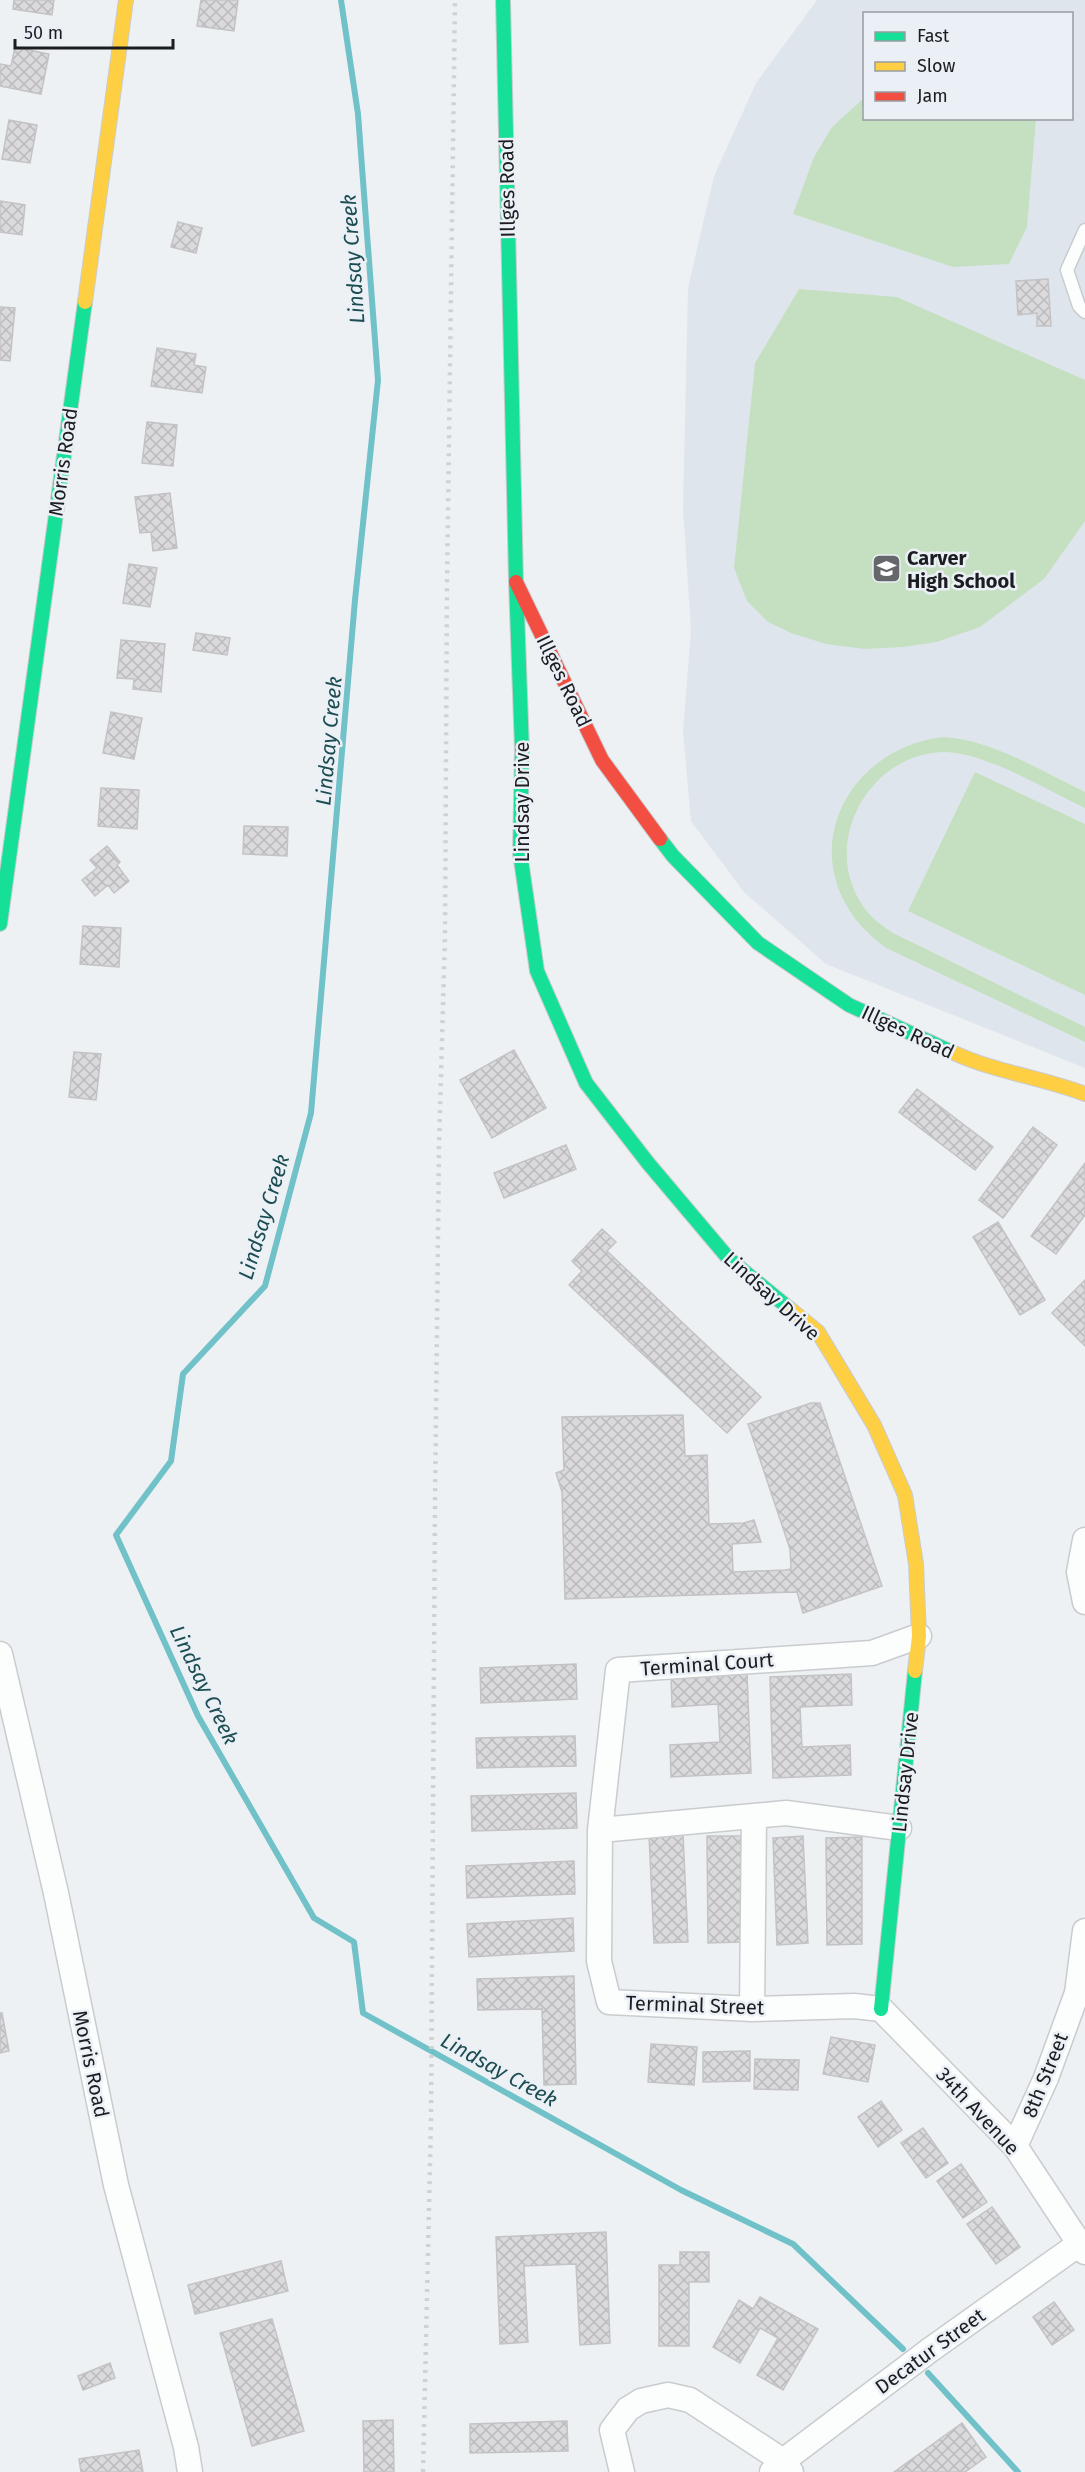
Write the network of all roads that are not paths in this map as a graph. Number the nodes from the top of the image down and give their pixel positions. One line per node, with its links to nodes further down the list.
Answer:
1 (126, 0): 6 (street, Morris Road)
2 (503, 0): 5 (street, Illges Road)
3 (1085, 230): 4 (lane)
4 (1083, 306)
5 (516, 582): 7 (street, Illges Road); 10 (street, Lindsay Drive)
6 (0, 924)
7 (1085, 1094)
8 (1085, 1540): 9 (street)
9 (1085, 1602)
10 (919, 1636): 13 (street, Lindsay Drive); 14 (street, Terminal Court)
11 (0, 1654): 22 (street, Morris Road)
12 (754, 1816): 13 (street); 14 (street); 17 (street)
13 (899, 1828): 18 (street, Lindsay Drive)
14 (600, 1830): 15 (street, Terminal Court)
15 (600, 1903): 17 (street, Terminal Street)
16 (1085, 1931): 19 (street, 8th Street)
17 (752, 2009): 18 (street, Terminal Street)
18 (880, 2009): 19 (street, 34th Avenue)
19 (1015, 2146): 20 (street, 34th Avenue)
20 (1082, 2248): 21 (street, Decatur Street)
21 (782, 2468): 23 (street)
22 (190, 2472)
23 (622, 2472)

